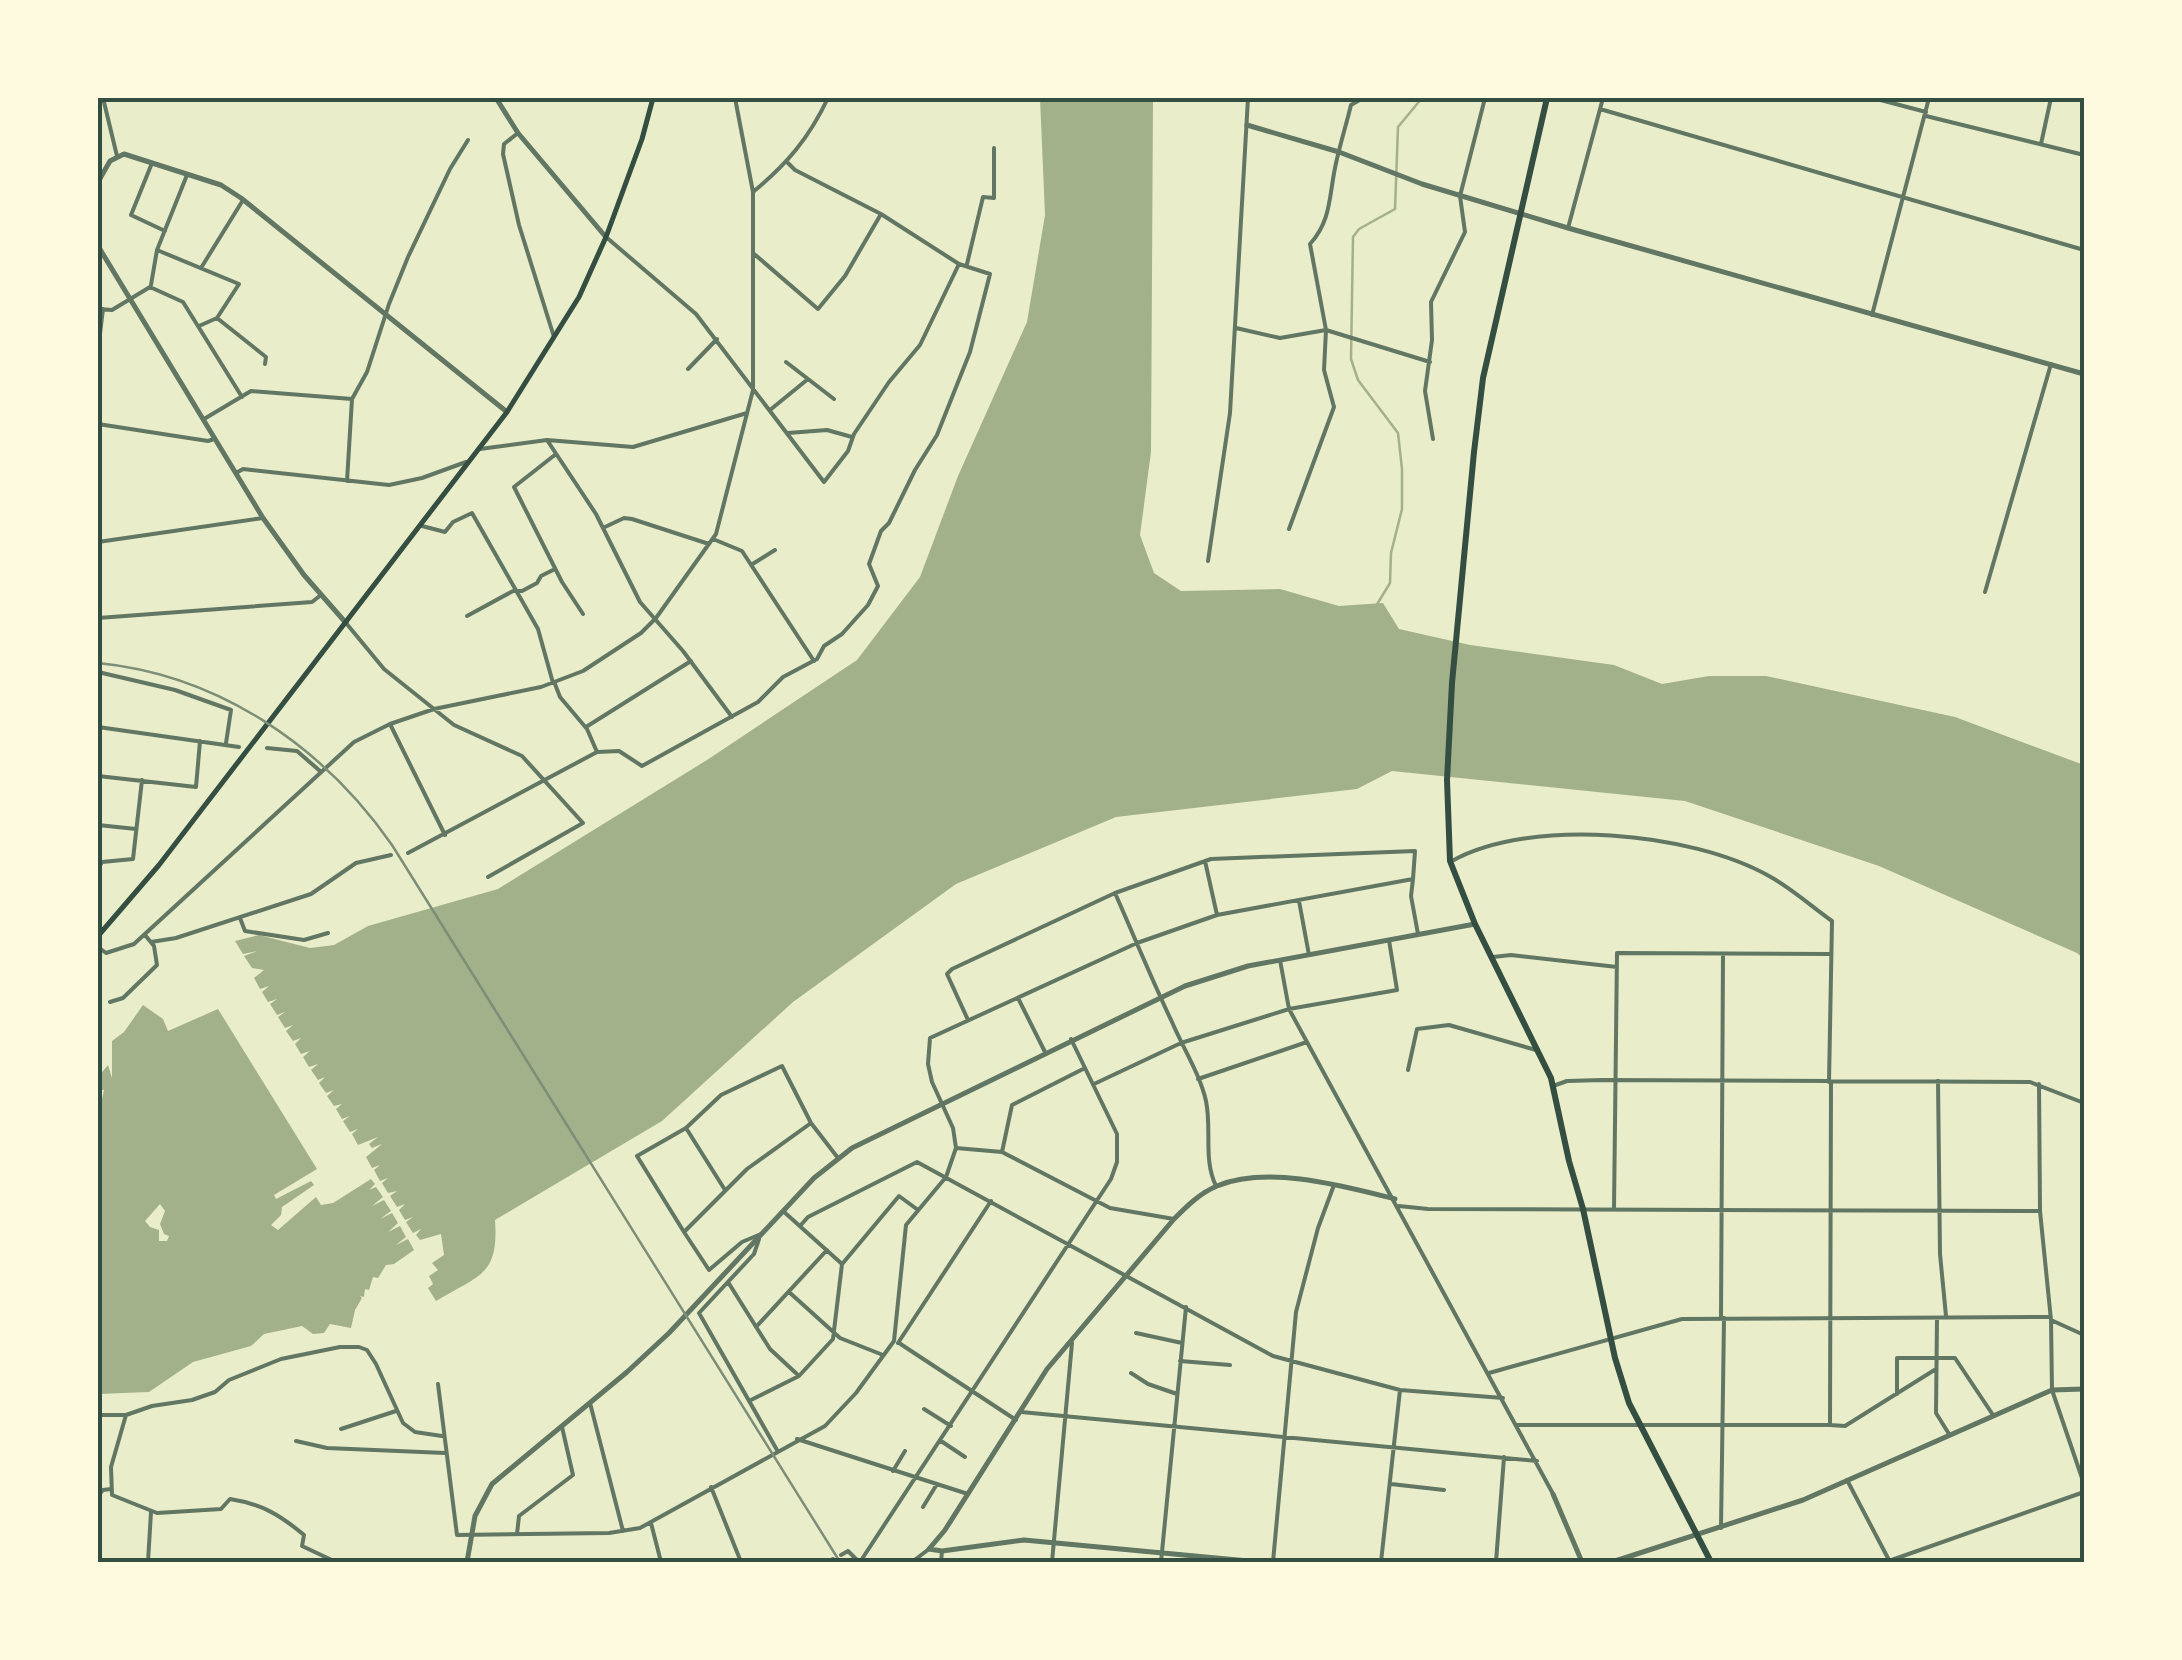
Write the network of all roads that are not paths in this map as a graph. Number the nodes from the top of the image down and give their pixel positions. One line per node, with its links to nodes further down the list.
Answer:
1 (103, 98): 22 (street)
2 (496, 98): 17 (street)
3 (652, 98): 36 (main road)
4 (736, 98): 28 (street)
5 (828, 98): 25 (street)
6 (1248, 98): 16 (street)
7 (1363, 98): 21 (street)
8 (1486, 98): 30 (street)
9 (1547, 98): 32 (main road)
10 (1603, 98): 14 (street)
11 (1873, 98): 15 (street)
12 (1929, 98): 15 (street)
13 (2051, 98): 19 (street)
14 (1600, 108): 29 (street); 34 (street)
15 (1926, 114): 19 (street); 29 (street)
16 (1247, 125): 21 (street); 51 (street)
17 (518, 132): 36 (street); 53 (street)
18 (468, 140): 47 (street)
19 (2041, 144): 23 (street)
20 (994, 148): 42 (street)
21 (1339, 152): 30 (street); 52 (street)
22 (117, 156): 24 (street); 27 (street)
23 (2084, 156)
24 (152, 163): 26 (street); 35 (street)
25 (788, 163): 28 (street); 33 (street)
26 (187, 175): 31 (street); 35 (street)
27 (98, 182)
28 (753, 192): 40 (street)
29 (1904, 195): 39 (street); 48 (street)
30 (1460, 196): 32 (street); 57 (street)
31 (243, 200): 43 (street); 47 (street)
32 (1520, 213): 34 (street); 124 (main road)
33 (881, 214): 40 (street); 41 (street)
34 (1568, 228): 48 (street)
35 (165, 230): 38 (street)
36 (606, 237): 53 (main road); 54 (street)
37 (98, 246): 45 (street)
38 (158, 250): 43 (street); 44 (street)
39 (2084, 250)
40 (752, 253): 63 (street)
41 (959, 264): 42 (street); 73 (street)
42 (966, 265): 101 (street)
43 (201, 268): 49 (street)
44 (150, 287): 45 (street); 50 (street)
45 (130, 300): 46 (street); 70 (street)
46 (100, 309): 55 (street)
47 (385, 315): 65 (street); 68 (street)
48 (1872, 315): 59 (street)
49 (218, 318): 50 (street); 58 (street)
50 (199, 326): 64 (street)
51 (1235, 328): 52 (street); 89 (street)
52 (1326, 330): 57 (street); 85 (street)
53 (554, 337): 68 (main road)
54 (716, 340): 60 (street); 63 (street)
55 (98, 342)
56 (786, 362): 62 (street)
57 (1430, 362): 75 (street)
58 (265, 364)
59 (2051, 364): 61 (street); 93 (street)
60 (688, 369)
61 (2084, 374)
62 (808, 379): 66 (street); 67 (street)
63 (753, 390): 67 (street); 69 (street)
64 (242, 396): 65 (street); 70 (street)
65 (352, 399): 81 (street)
66 (834, 400)
67 (770, 410): 72 (street)
68 (506, 412): 77 (main road)
69 (747, 413): 76 (street); 86 (street)
70 (203, 420): 74 (street)
71 (98, 424): 74 (street)
72 (788, 432): 73 (street); 73 (street)
73 (853, 437)
74 (214, 438): 80 (street)
75 (1434, 439)
76 (547, 440): 77 (street); 78 (street)
77 (480, 449): 79 (main road)
78 (556, 454): 84 (street); 91 (street)
79 (470, 461): 81 (street); 83 (main road)
80 (235, 473): 81 (street); 82 (street)
81 (347, 481)
82 (263, 518): 87 (street); 94 (street)
83 (422, 526): 92 (street); 99 (main road)
84 (603, 528): 86 (street); 98 (street)
85 (1289, 529)
86 (711, 541): 90 (street); 98 (street)
87 (98, 542)
88 (775, 550): 90 (street)
89 (1208, 561)
90 (751, 565): 101 (street)
91 (554, 569): 92 (street); 95 (street)
92 (516, 591): 96 (street); 103 (street)
93 (1984, 592)
94 (321, 595): 97 (street); 99 (street)
95 (583, 614)
96 (467, 616)
97 (98, 618)
98 (656, 618): 100 (street); 103 (street)
99 (346, 623): 104 (street); 136 (main road)
100 (691, 661): 105 (street); 108 (street)
101 (814, 661): 105 (street)
102 (98, 672): 110 (street)
103 (554, 683): 104 (street); 108 (street)
104 (434, 709): 106 (street); 117 (street)
105 (732, 718): 113 (street)
106 (390, 724): 114 (street); 120 (street)
107 (98, 727): 109 (street)
108 (586, 728): 113 (street)
109 (200, 741): 110 (street); 116 (street)
110 (226, 743): 111 (street)
111 (239, 747)
112 (267, 748): 114 (street)
113 (597, 752): 117 (street)
114 (320, 772): 134 (street)
115 (98, 776): 116 (street)
116 (142, 780): 119 (street)
117 (542, 780): 120 (street); 126 (street)
118 (98, 825): 119 (street)
119 (136, 830): 125 (street)
120 (444, 835): 121 (street)
121 (408, 853)
122 (391, 855): 131 (street)
123 (1205, 862): 127 (street); 128 (street); 130 (street)
124 (1450, 862): 132 (main road); 142 (street)
125 (98, 869)
126 (488, 876)
127 (1412, 879): 129 (street); 135 (street)
128 (1115, 893): 139 (street); 151 (street)
129 (1299, 900): 130 (street); 143 (street)
130 (1217, 915): 139 (street)
131 (240, 918): 133 (street); 138 (street)
132 (1475, 924): 135 (street); 144 (main road)
133 (328, 933)
134 (145, 934): 138 (street); 140 (street)
135 (1418, 935): 137 (street)
136 (98, 936)
137 (1389, 940): 143 (street); 150 (street)
138 (151, 942): 149 (street)
139 (1137, 944): 147 (street); 148 (street)
140 (98, 947)
141 (1723, 954): 142 (street); 146 (street); 161 (street)
142 (1830, 954): 162 (street)
143 (1309, 955): 145 (street)
144 (1492, 958): 146 (street); 155 (main road)
145 (1280, 960): 147 (street); 150 (street)
146 (1616, 967): 160 (street)
147 (1160, 997): 152 (street); 154 (street)
148 (1018, 998): 151 (street); 156 (street)
149 (110, 1002)
150 (1289, 1009): 153 (street); 154 (street)
151 (968, 1020): 167 (street)
152 (1071, 1038): 156 (street); 157 (street)
153 (1307, 1042): 159 (street); 180 (street)
154 (1182, 1044): 159 (street); 164 (street)
155 (1539, 1050): 158 (street); 166 (main road)
156 (1045, 1052): 167 (street)
157 (1086, 1068): 164 (street); 172 (street)
158 (1408, 1070)
159 (1198, 1079): 175 (street)
160 (1616, 1080): 161 (street); 166 (street); 182 (street)
161 (1722, 1080): 162 (street); 184 (street)
162 (1830, 1082): 163 (street); 185 (street)
163 (1938, 1082): 165 (street); 187 (street)
164 (1094, 1084): 179 (street)
165 (2039, 1084): 168 (street); 188 (street)
166 (1553, 1086): 181 (main road)
167 (941, 1102): 171 (street); 173 (street)
168 (2084, 1102)
169 (811, 1122): 170 (street); 173 (street); 177 (street)
170 (686, 1128): 177 (street); 191 (street)
171 (956, 1148): 172 (street); 174 (street)
172 (1002, 1152): 179 (street)
173 (838, 1158): 186 (street)
174 (946, 1177): 178 (street); 183 (street); 190 (street)
175 (1216, 1186): 176 (street); 189 (street)
176 (1334, 1186): 180 (street); 216 (street)
177 (725, 1190): 191 (street)
178 (991, 1202): 193 (street); 211 (street)
179 (1097, 1202): 189 (street); 193 (street)
180 (1397, 1202): 181 (street); 220 (street)
181 (1583, 1209): 182 (street); 210 (main road)
182 (1614, 1209): 184 (street)
183 (918, 1210): 195 (street); 211 (street)
184 (1722, 1210): 185 (street); 200 (street)
185 (1831, 1210): 187 (street); 201 (street)
186 (783, 1211): 190 (street); 192 (street)
187 (1939, 1211): 188 (street); 203 (street)
188 (2040, 1212): 204 (street)
189 (1174, 1219): 196 (street)
190 (800, 1226): 194 (street)
191 (684, 1232): 192 (street)
192 (760, 1234): 197 (street); 231 (street)
193 (1069, 1244): 196 (street); 226 (street)
194 (827, 1250): 195 (street); 198 (street)
195 (842, 1264): 207 (street)
196 (1125, 1276): 199 (street); 209 (street)
197 (728, 1282): 205 (street); 230 (street)
198 (789, 1292): 205 (street); 207 (street)
199 (1186, 1307): 212 (street); 216 (street)
200 (1723, 1318): 201 (street); 210 (street); 245 (street)
201 (1830, 1318): 202 (street); 242 (street)
202 (1937, 1318): 203 (street); 214 (street)
203 (1946, 1318): 204 (street)
204 (2050, 1319): 208 (street); 225 (street)
205 (756, 1327): 221 (street)
206 (1136, 1333): 212 (street)
207 (836, 1334): 213 (street); 221 (street)
208 (2084, 1335)
209 (1072, 1338): 234 (street); 238 (street)
210 (1611, 1338): 220 (street); 241 (main road)
211 (896, 1342): 213 (street); 226 (street)
212 (1182, 1343): 215 (street)
213 (885, 1356): 251 (street)
214 (1936, 1358): 218 (street); 228 (street); 236 (street)
215 (1180, 1360): 217 (street); 227 (street)
216 (1292, 1360): 224 (street); 250 (street)
217 (1230, 1365)
218 (1936, 1370): 228 (street); 248 (street)
219 (1131, 1373): 227 (street)
220 (1489, 1373): 229 (street)
221 (799, 1376): 230 (street)
222 (438, 1384): 249 (street)
223 (2084, 1389): 225 (street)
224 (1400, 1390): 229 (street); 254 (street)
225 (2052, 1390): 236 (street); 267 (street)
226 (972, 1392): 239 (street); 243 (street)
227 (1178, 1394): 244 (street)
228 (1897, 1394): 242 (street)
229 (1503, 1398): 240 (street)
230 (750, 1401): 255 (street)
231 (590, 1404): 246 (street); 277 (street)
232 (924, 1409): 243 (street)
233 (396, 1411): 235 (street); 247 (street); 249 (street)
234 (1021, 1412): 238 (street); 239 (street)
235 (126, 1415): 237 (street); 268 (street)
236 (1993, 1415): 248 (street)
237 (98, 1416)
238 (1066, 1416): 244 (street); 281 (street)
239 (1016, 1420): 270 (street)
240 (1517, 1424): 241 (street); 260 (street)
241 (1640, 1425): 245 (street); 279 (main road)
242 (1830, 1425): 245 (street)
243 (950, 1426): 253 (street)
244 (1174, 1426): 250 (street); 284 (street)
245 (1723, 1426): 276 (street)
246 (562, 1428): 278 (street); 280 (street)
247 (341, 1429)
248 (1949, 1434): 263 (street)
249 (442, 1436): 257 (street)
250 (1284, 1437): 254 (street); 297 (street)
251 (797, 1440): 255 (street); 261 (street)
252 (296, 1441): 257 (street)
253 (941, 1441): 258 (street); 262 (street)
254 (1394, 1447): 259 (street); 265 (street)
255 (778, 1450): 266 (street)
256 (905, 1452): 261 (street)
257 (445, 1453): 280 (street)
258 (965, 1457)
259 (1504, 1458): 260 (street); 299 (street)
260 (1537, 1461): 271 (street)
261 (892, 1471): 262 (street)
262 (917, 1478): 264 (street); 291 (street)
263 (1847, 1480): 276 (street); 303 (street)
264 (937, 1484): 270 (street); 273 (street)
265 (1391, 1484): 269 (street); 298 (street)
266 (711, 1487): 275 (street); 290 (street)
267 (2084, 1488): 303 (street)
268 (111, 1489): 272 (street); 274 (street)
269 (1444, 1490)
270 (968, 1494): 282 (street)
271 (1553, 1494): 300 (street)
272 (98, 1496)
273 (923, 1507)
274 (151, 1511): 286 (street); 287 (street)
275 (650, 1522): 277 (street); 289 (street)
276 (1721, 1528): 279 (street)
277 (623, 1532): 278 (street)
278 (517, 1534): 280 (street)
279 (1697, 1535): 301 (street); 302 (main road)
280 (470, 1536): 288 (street)
281 (1054, 1544): 283 (street); 284 (street); 294 (street)
282 (929, 1549): 283 (street); 292 (street)
283 (942, 1550): 293 (street)
284 (1162, 1554): 295 (street); 296 (street)
285 (841, 1555): 291 (street)
286 (148, 1562)
287 (336, 1562)
288 (467, 1562)
289 (660, 1562)
290 (740, 1562)
291 (859, 1562)
292 (912, 1562)
293 (941, 1562)
294 (1052, 1562)
295 (1161, 1562)
296 (1259, 1562)
297 (1274, 1562)
298 (1381, 1562)
299 (1496, 1562)
300 (1582, 1562)
301 (1612, 1562)
302 (1711, 1562)
303 (1889, 1562)

